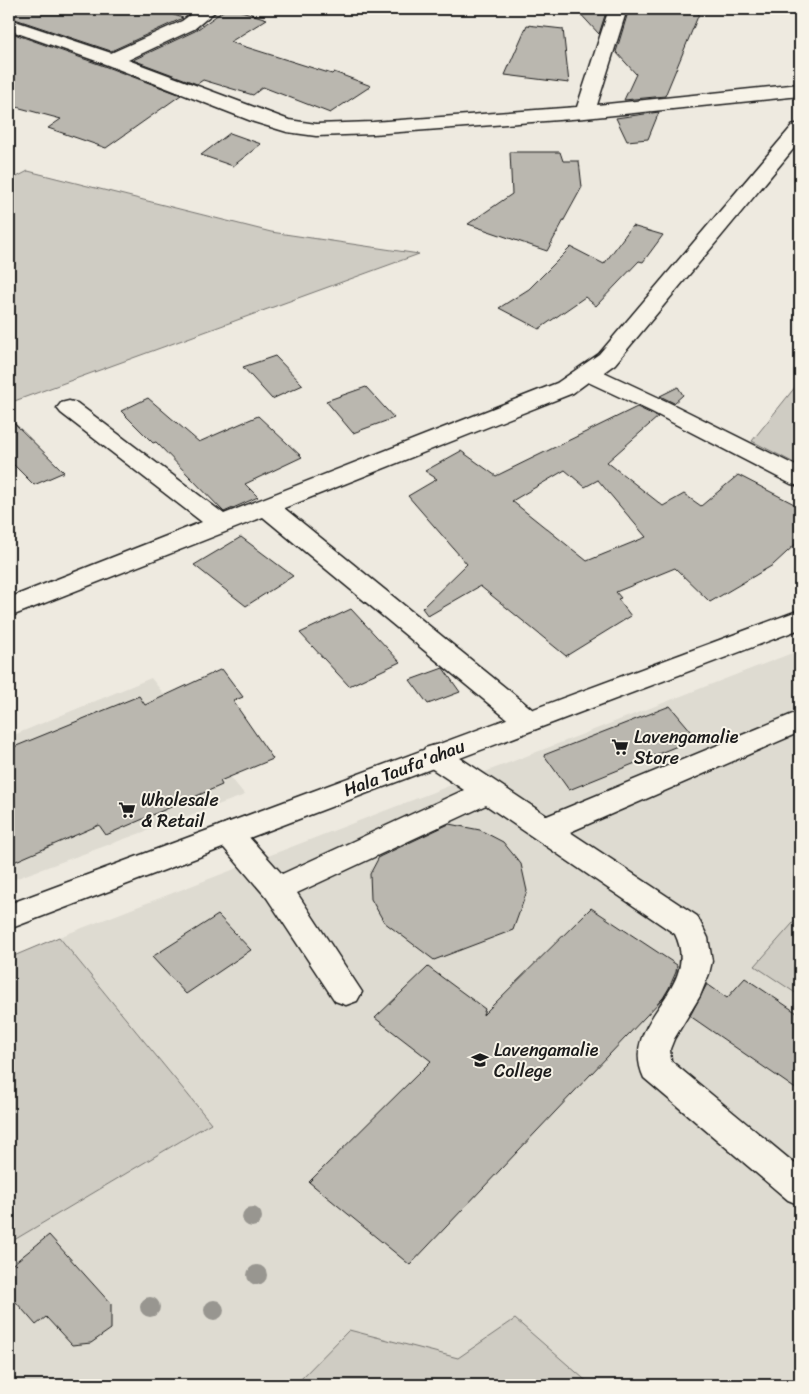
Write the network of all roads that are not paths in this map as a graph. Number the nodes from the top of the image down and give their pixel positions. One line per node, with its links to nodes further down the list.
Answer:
1 (209, 9): 4 (street)
2 (618, 9): 6 (street)
3 (9, 24): 4 (street)
4 (112, 60): 6 (street)
5 (800, 90): 6 (street)
6 (585, 112)
7 (800, 128): 8 (street)
8 (587, 373): 10 (street); 11 (street)
9 (69, 408): 12 (street)
10 (800, 478)
11 (266, 506): 12 (street); 15 (street)
12 (221, 524): 13 (street)
13 (9, 608)
14 (800, 619): 15 (street, Hala Taufa'ahau)
15 (528, 721): 17 (street, Hala Taufa'ahau)
16 (800, 721): 19 (street)
17 (435, 756): 18 (street); 20 (street, Hala Taufa'ahau)
18 (488, 792): 19 (street); 21 (street)
19 (544, 830): 24 (street)
20 (229, 834): 21 (street); 22 (street, Hala Taufa'ahau)
21 (278, 890): 23 (street)
22 (9, 917)
23 (346, 992)
24 (800, 1188)

